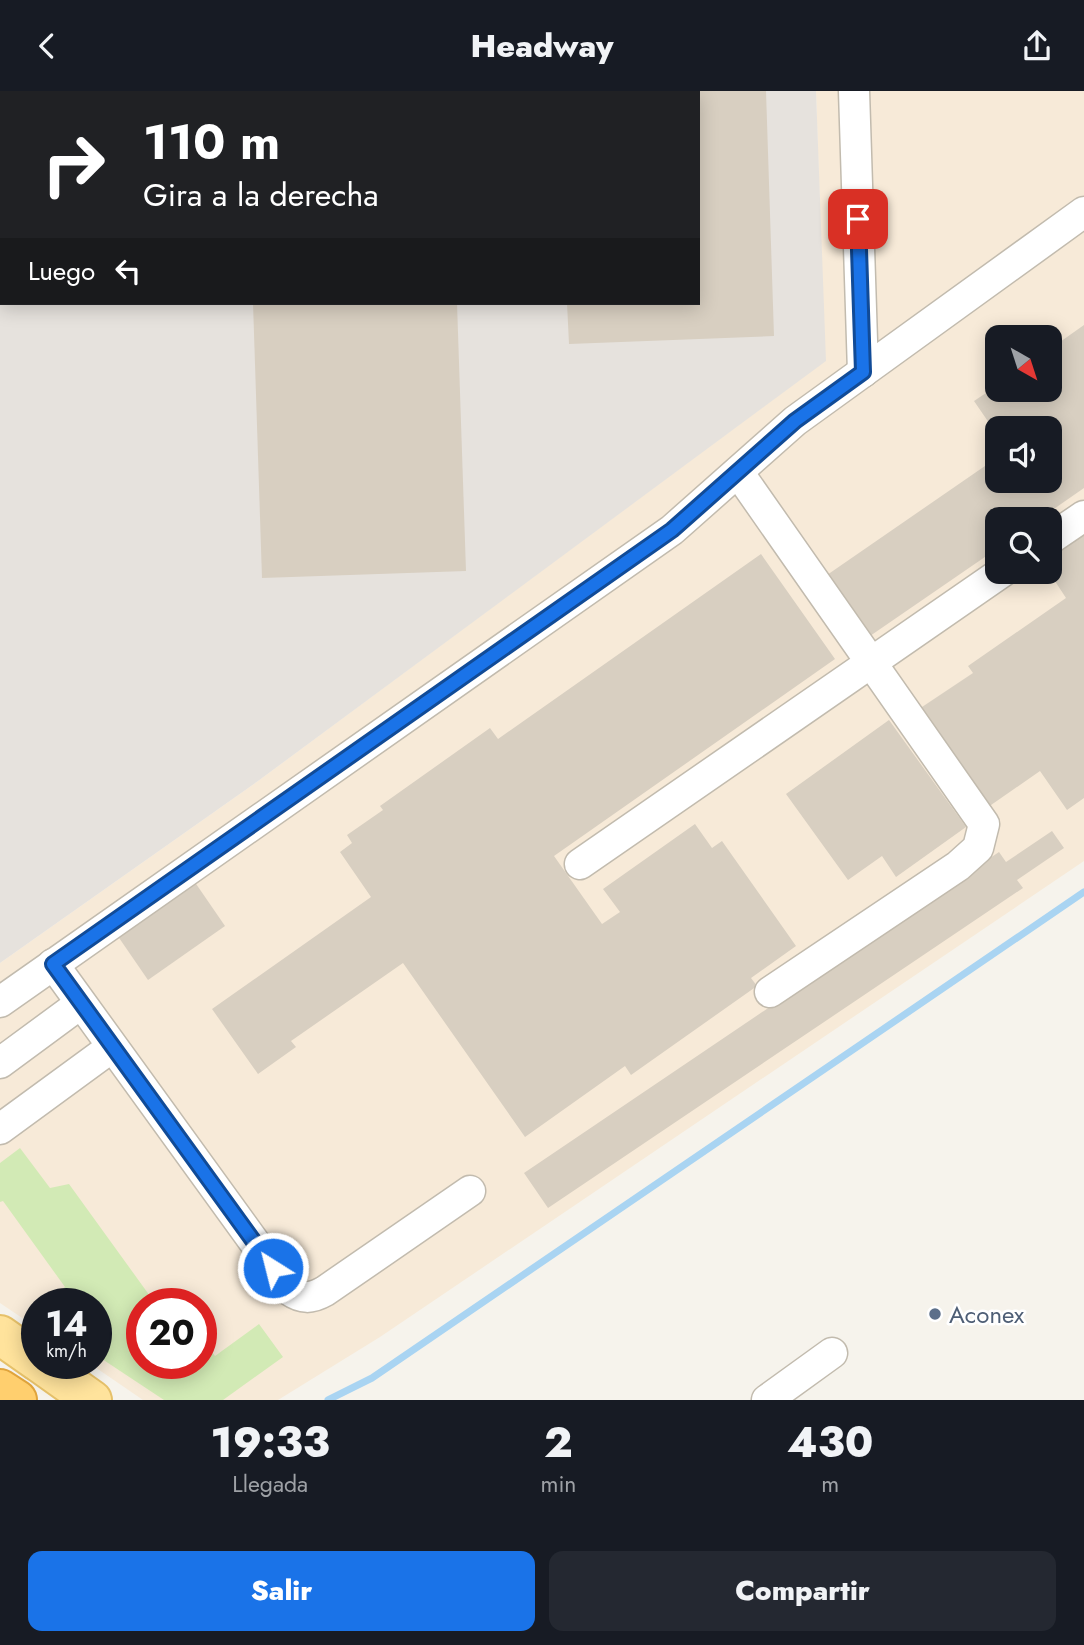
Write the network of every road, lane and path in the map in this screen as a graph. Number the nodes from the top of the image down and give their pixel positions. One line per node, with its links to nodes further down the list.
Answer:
1 (854, 91): 3 (lane)
2 (1084, 212): 3 (lane)
3 (863, 372): 4 (lane)
4 (738, 472): 8 (lane); 10 (lane)
5 (1084, 516): 6 (lane)
6 (1062, 531)
7 (985, 584): 8 (lane)
8 (871, 663): 9 (lane); 11 (lane)
9 (580, 865)
10 (53, 964): 12 (lane); 13 (lane)
11 (770, 992)
12 (0, 1002)
13 (80, 1004): 14 (lane); 15 (lane)
14 (112, 1047): 16 (lane); 17 (lane)
15 (0, 1063)
16 (0, 1129)
17 (470, 1191)
18 (0, 1335): 19 (main road)
19 (21, 1350)
20 (832, 1353): 25 (lane)
21 (63, 1379): 24 (main road)
22 (0, 1389): 23 (highway)
23 (17, 1400)
24 (92, 1400)
25 (767, 1400)

